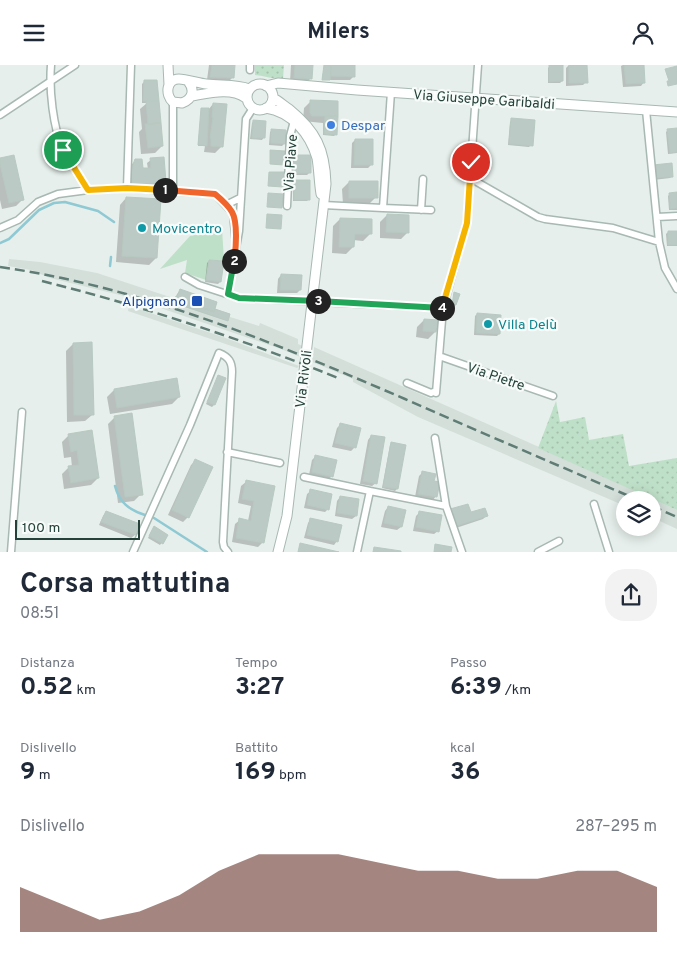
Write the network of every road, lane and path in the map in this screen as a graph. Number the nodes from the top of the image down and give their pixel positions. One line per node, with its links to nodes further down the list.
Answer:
1 (51, 65): 7 (street)
2 (73, 65): 7 (street)
3 (132, 65): 23 (street)
4 (478, 65): 13 (street)
5 (168, 66): 6 (street); 8 (street)
6 (184, 80): 8 (street); 11 (street); 12 (street)
7 (50, 82): 19 (street); 24 (street)
8 (169, 85): 14 (street)
9 (270, 91): 10 (street, Via Giuseppe Garibaldi); 11 (street); 16 (street); 28 (street, Via Rivoli)
10 (391, 92): 13 (street, Via Giuseppe Garibaldi); 30 (street)
11 (248, 93): 12 (street); 15 (street)
12 (192, 96): 14 (street)
13 (476, 98): 17 (street, Via Giuseppe Garibaldi); 21 (street)
14 (173, 102): 25 (street)
15 (253, 108): 16 (street); 26 (street)
16 (266, 109): 20 (street, Via Rivoli)
17 (646, 110): 18 (street, Via Giuseppe Garibaldi); 34 (street)
18 (677, 112)
19 (0, 115)
20 (294, 121): 28 (street, Via Rivoli); 29 (street, Via Piave)
21 (470, 178): 36 (street); 41 (street)
22 (423, 179): 31 (street)
23 (127, 188): 24 (street); 25 (street)
24 (88, 190): 35 (street)
25 (173, 191): 27 (street)
26 (240, 198): 27 (street); 37 (street)
27 (226, 205): 37 (street)
28 (323, 205): 30 (street); 57 (street, Via Rivoli)
29 (287, 206)
30 (383, 208): 31 (street)
31 (421, 210): 32 (street)
32 (432, 210)
33 (677, 216): 34 (street)
34 (656, 217): 36 (street)
35 (0, 228)
36 (659, 242): 39 (street)
37 (236, 244): 40 (street)
38 (185, 277): 40 (street)
39 (677, 289)
40 (228, 294): 41 (street, bridge)
41 (443, 308): 42 (street)
42 (439, 356): 43 (street); 44 (street, Via Pietre)
43 (407, 383)
44 (553, 396)
45 (22, 412): 54 (street)
46 (435, 438): 52 (street)
47 (227, 452): 48 (street); 55 (street); 56 (street)
48 (280, 463)
49 (304, 477): 50 (street)
50 (370, 491): 52 (street); 58 (street)
51 (594, 503): 61 (street)
52 (446, 506): 59 (street)
53 (559, 541): 60 (street)
54 (11, 552)
55 (133, 552)
56 (228, 552)
57 (278, 552)
58 (357, 552)
59 (462, 552)
60 (538, 552)
61 (609, 552)

